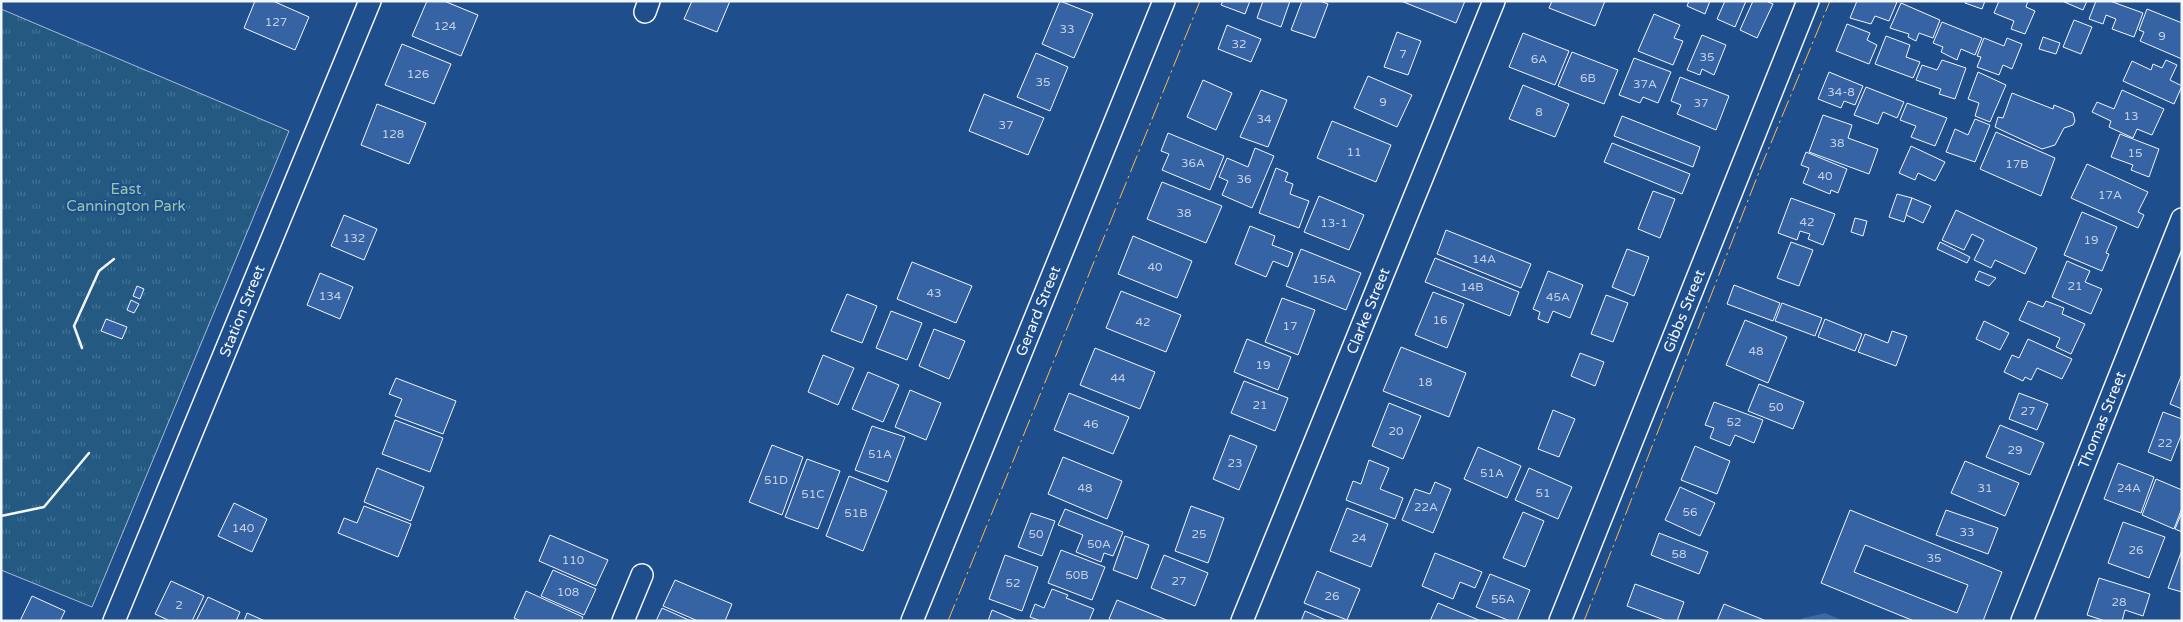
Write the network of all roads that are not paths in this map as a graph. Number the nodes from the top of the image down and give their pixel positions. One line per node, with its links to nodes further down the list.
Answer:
1 (370, 1): 7 (street, Station Street)
2 (1164, 1): 9 (street, Gerard Street)
3 (1494, 1): 10 (street, Clarke Street)
4 (1808, 1): 11 (street, Gibbs Street)
5 (2182, 219): 12 (street, Thomas Street)
6 (642, 575): 8 (street)
7 (114, 621)
8 (623, 621)
9 (912, 621)
10 (1242, 621)
11 (1560, 621)
12 (2022, 621)

